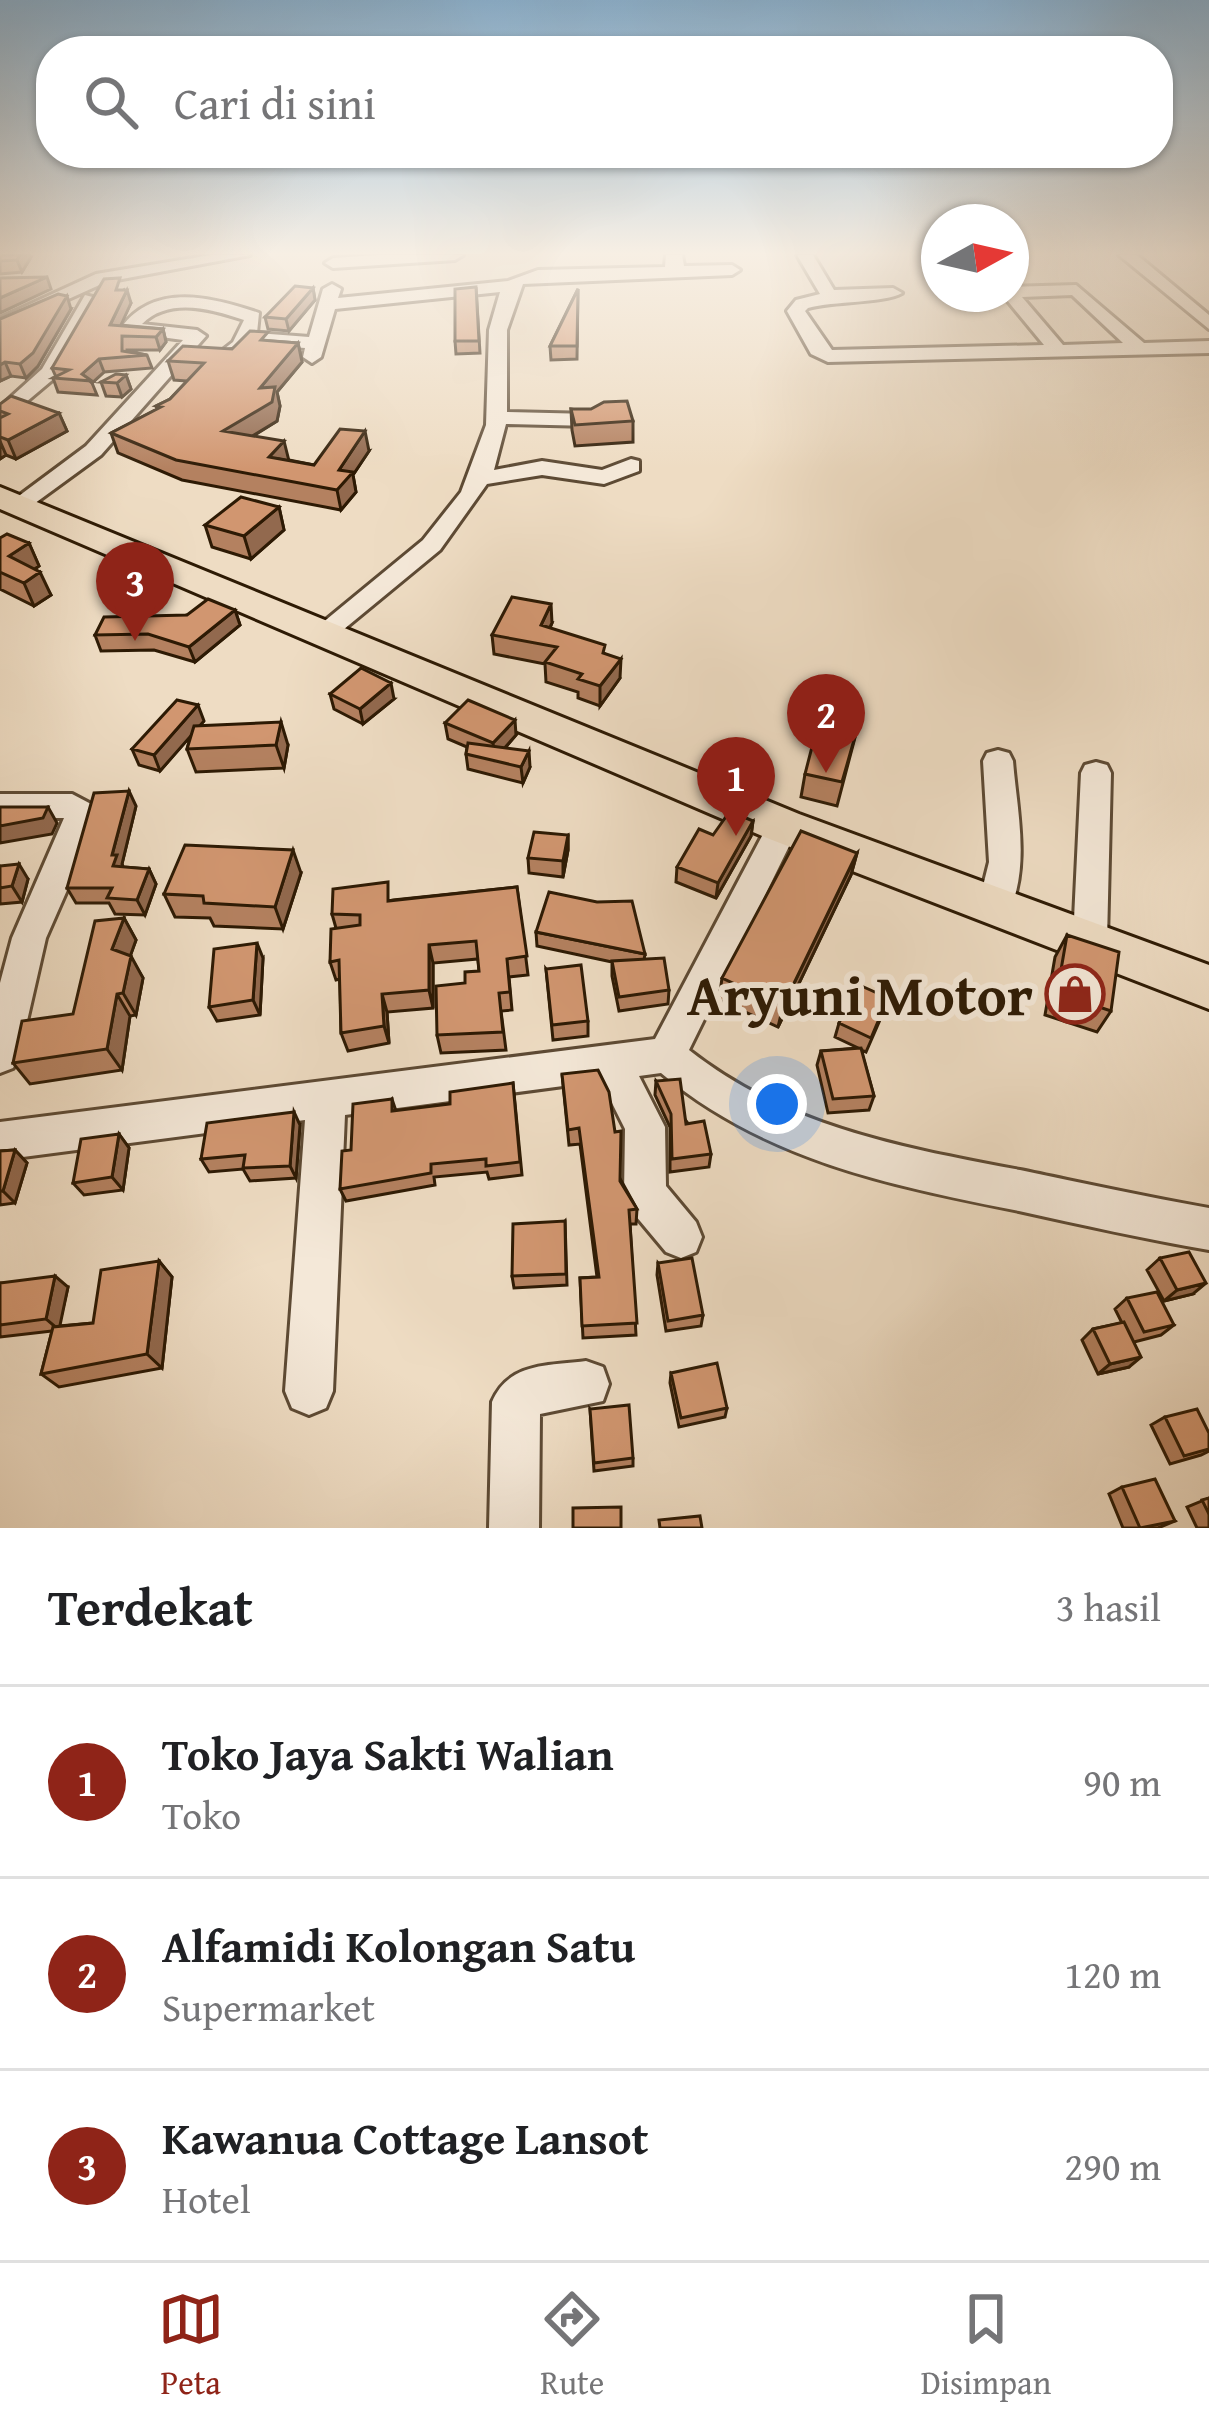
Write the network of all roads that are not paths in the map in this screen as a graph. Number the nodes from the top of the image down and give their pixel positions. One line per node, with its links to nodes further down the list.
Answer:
1 (76, 326): 15 (street)
2 (131, 326): 14 (street)
3 (205, 326): 14 (street)
4 (251, 326): 10 (street)
5 (321, 326): 10 (street)
6 (493, 326): 16 (street)
7 (805, 326): 13 (street)
8 (1038, 326): 13 (street)
9 (1115, 326): 12 (street)
10 (244, 338): 14 (street)
11 (1209, 347): 12 (street)
12 (1140, 349): 13 (street)
13 (1058, 351)
14 (167, 362): 20 (street)
15 (0, 418)
16 (497, 418): 17 (street); 19 (street)
17 (591, 420)
18 (631, 466): 19 (street)
19 (479, 479): 21 (street)
20 (9, 501): 21 (highway)
21 (322, 633): 25 (highway)
22 (998, 761): 26 (street)
23 (1096, 773): 28 (street)
24 (0, 806): 27 (street)
25 (783, 826): 26 (highway); 30 (street)
26 (995, 906): 28 (highway)
27 (15, 939): 31 (street)
28 (1090, 940): 29 (highway)
29 (1209, 987)
30 (667, 1055): 32 (street); 35 (street)
31 (0, 1056)
32 (611, 1062): 33 (street); 36 (street)
33 (326, 1099): 34 (street); 38 (street)
34 (0, 1141)
35 (1209, 1229)
36 (681, 1237)
37 (586, 1384): 39 (street)
38 (308, 1391)
39 (514, 1528)

